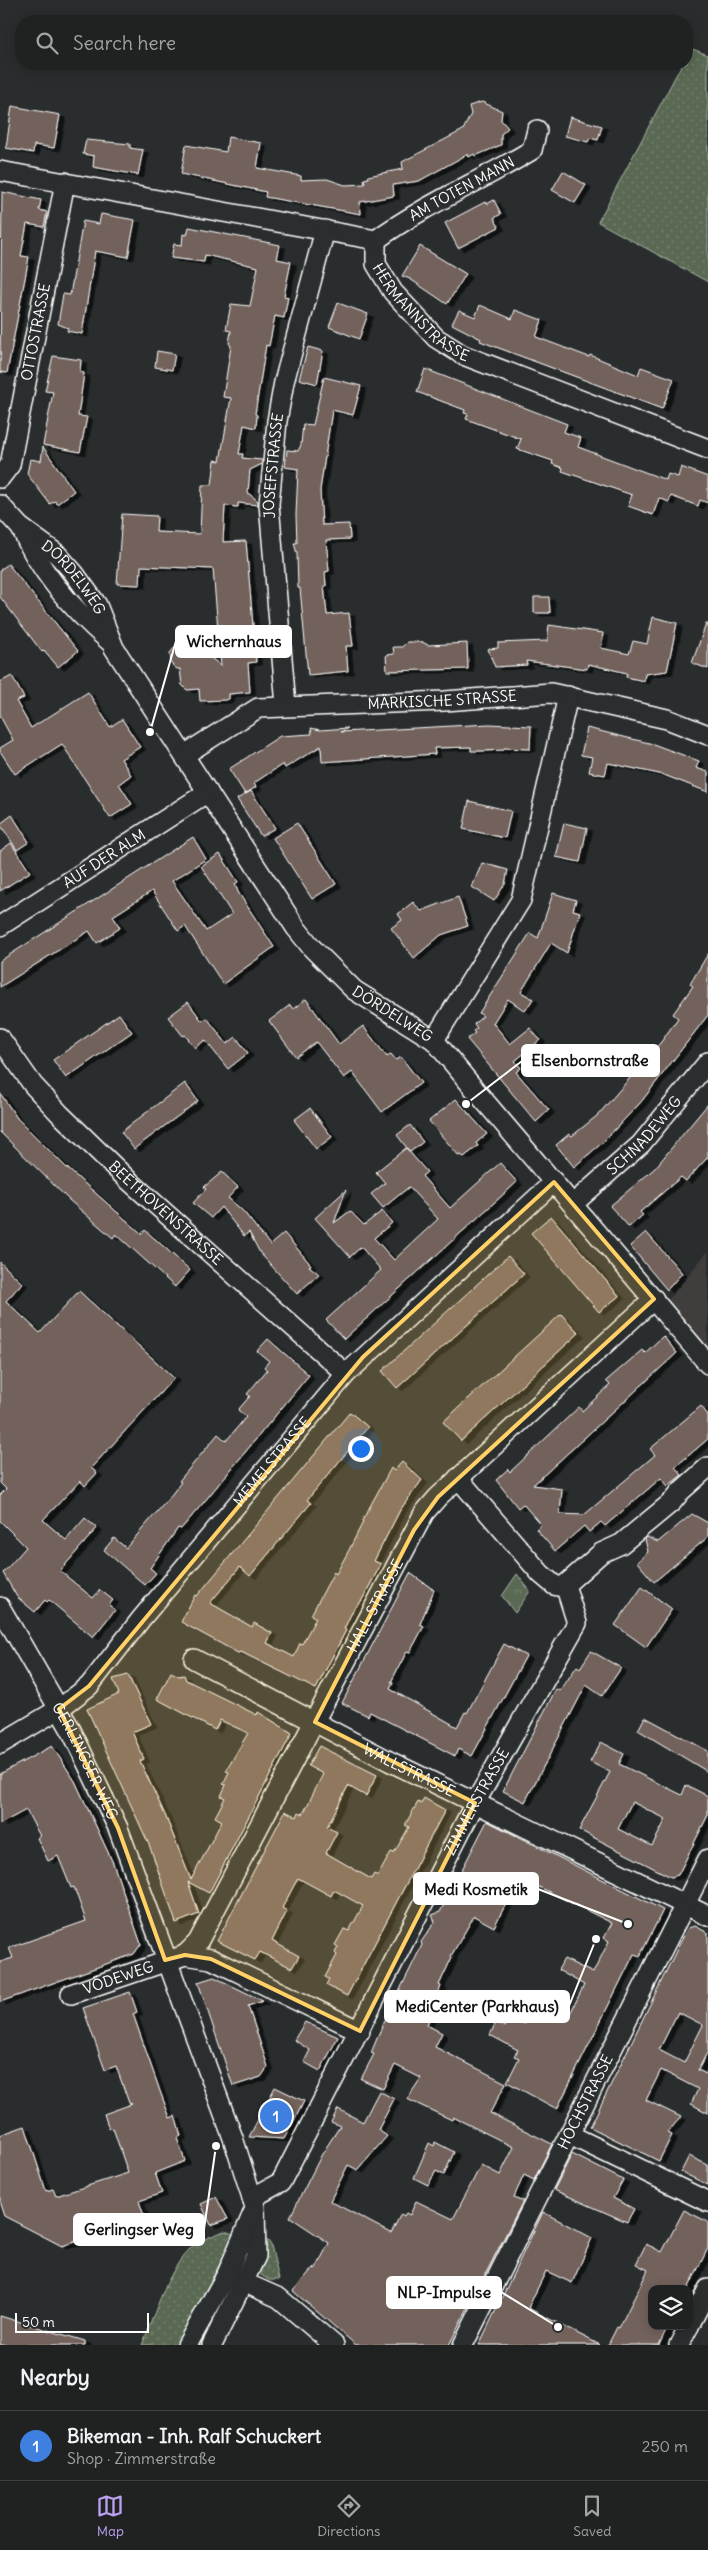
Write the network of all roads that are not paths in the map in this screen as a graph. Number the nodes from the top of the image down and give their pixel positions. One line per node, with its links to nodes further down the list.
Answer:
1 (537, 130): 5 (street, AM TOTEN MANN)
2 (0, 171): 3 (street, HERMANNSTRASSE)
3 (65, 182): 4 (street, HERMANNSTRASSE); 7 (street, OTTOSTRASSE)
4 (325, 230): 5 (street, HERMANNSTRASSE); 10 (street, JOSEFSTRASSE)
5 (376, 240): 6 (street, HERMANNSTRASSE)
6 (708, 449)
7 (0, 478)
8 (0, 505): 12 (street, DÖRDELWEG)
9 (568, 696): 10 (street, MÄRKISCHE STRASSE); 11 (street, MÄRKISCHE STRASSE); 16 (street)
10 (286, 706): 12 (street, MÄRKISCHE STRASSE)
11 (708, 735)
12 (184, 755): 13 (street, DÖRDELWEG)
13 (208, 792): 14 (street, AUF DER ALM); 16 (street, DÖRDELWEG)
14 (0, 926)
15 (0, 1038): 22 (street, BEETHOVENSTRASSE)
16 (434, 1040): 18 (street, DÖRDELWEG)
17 (708, 1062): 19 (street, SCHNADEWEG)
18 (554, 1182): 19 (street, DÖRDELWEG); 22 (street, MEMELSTRASSE)
19 (573, 1204): 20 (street, DÖRDELWEG)
20 (654, 1299): 21 (street, DÖRDELWEG); 24 (street, HALL-STRASSE)
21 (708, 1364)
22 (346, 1374): 28 (street, MEMELSTRASSE)
23 (708, 1467): 31 (street, ZIMMERSTRASSE)
24 (458, 1478): 25 (street); 29 (street, HALL-STRASSE)
25 (558, 1586)
26 (0, 1607): 28 (street, GERLINGSER WEG)
27 (194, 1659): 29 (street, WALLSTRASSE)
28 (60, 1709): 30 (street, MEMELSTRASSE); 36 (street, GERLINGSER WEG)
29 (315, 1722): 31 (street, WALLSTRASSE); 35 (street, HALL-STRASSE)
30 (0, 1744)
31 (475, 1803): 33 (street, WALLSTRASSE); 38 (street, ZIMMERSTRASSE)
32 (708, 1859): 33 (street, HOCHSTRASSE)
33 (685, 1905): 34 (street, WALLSTRASSE); 39 (street, HOCHSTRASSE)
34 (708, 1916)
35 (186, 1955): 36 (street); 38 (street)
36 (165, 1960): 37 (street, VÖDEWEG); 40 (street, GERLINGSER WEG)
37 (71, 1994)
38 (360, 2031): 40 (street, ZIMMERSTRASSE)
39 (570, 2135): 41 (street); 50 (street, HOCHSTRASSE)
40 (254, 2202): 42 (street); 43 (street, GERLINGSER WEG)
41 (708, 2202)
42 (227, 2274): 43 (street); 47 (street)
43 (244, 2284): 48 (street, GERLINGSER WEG); 49 (street)
44 (708, 2289): 45 (street)
45 (693, 2318)
46 (687, 2330): 51 (street)
47 (187, 2345)
48 (212, 2345)
49 (334, 2345)
50 (463, 2345)
51 (679, 2345)

